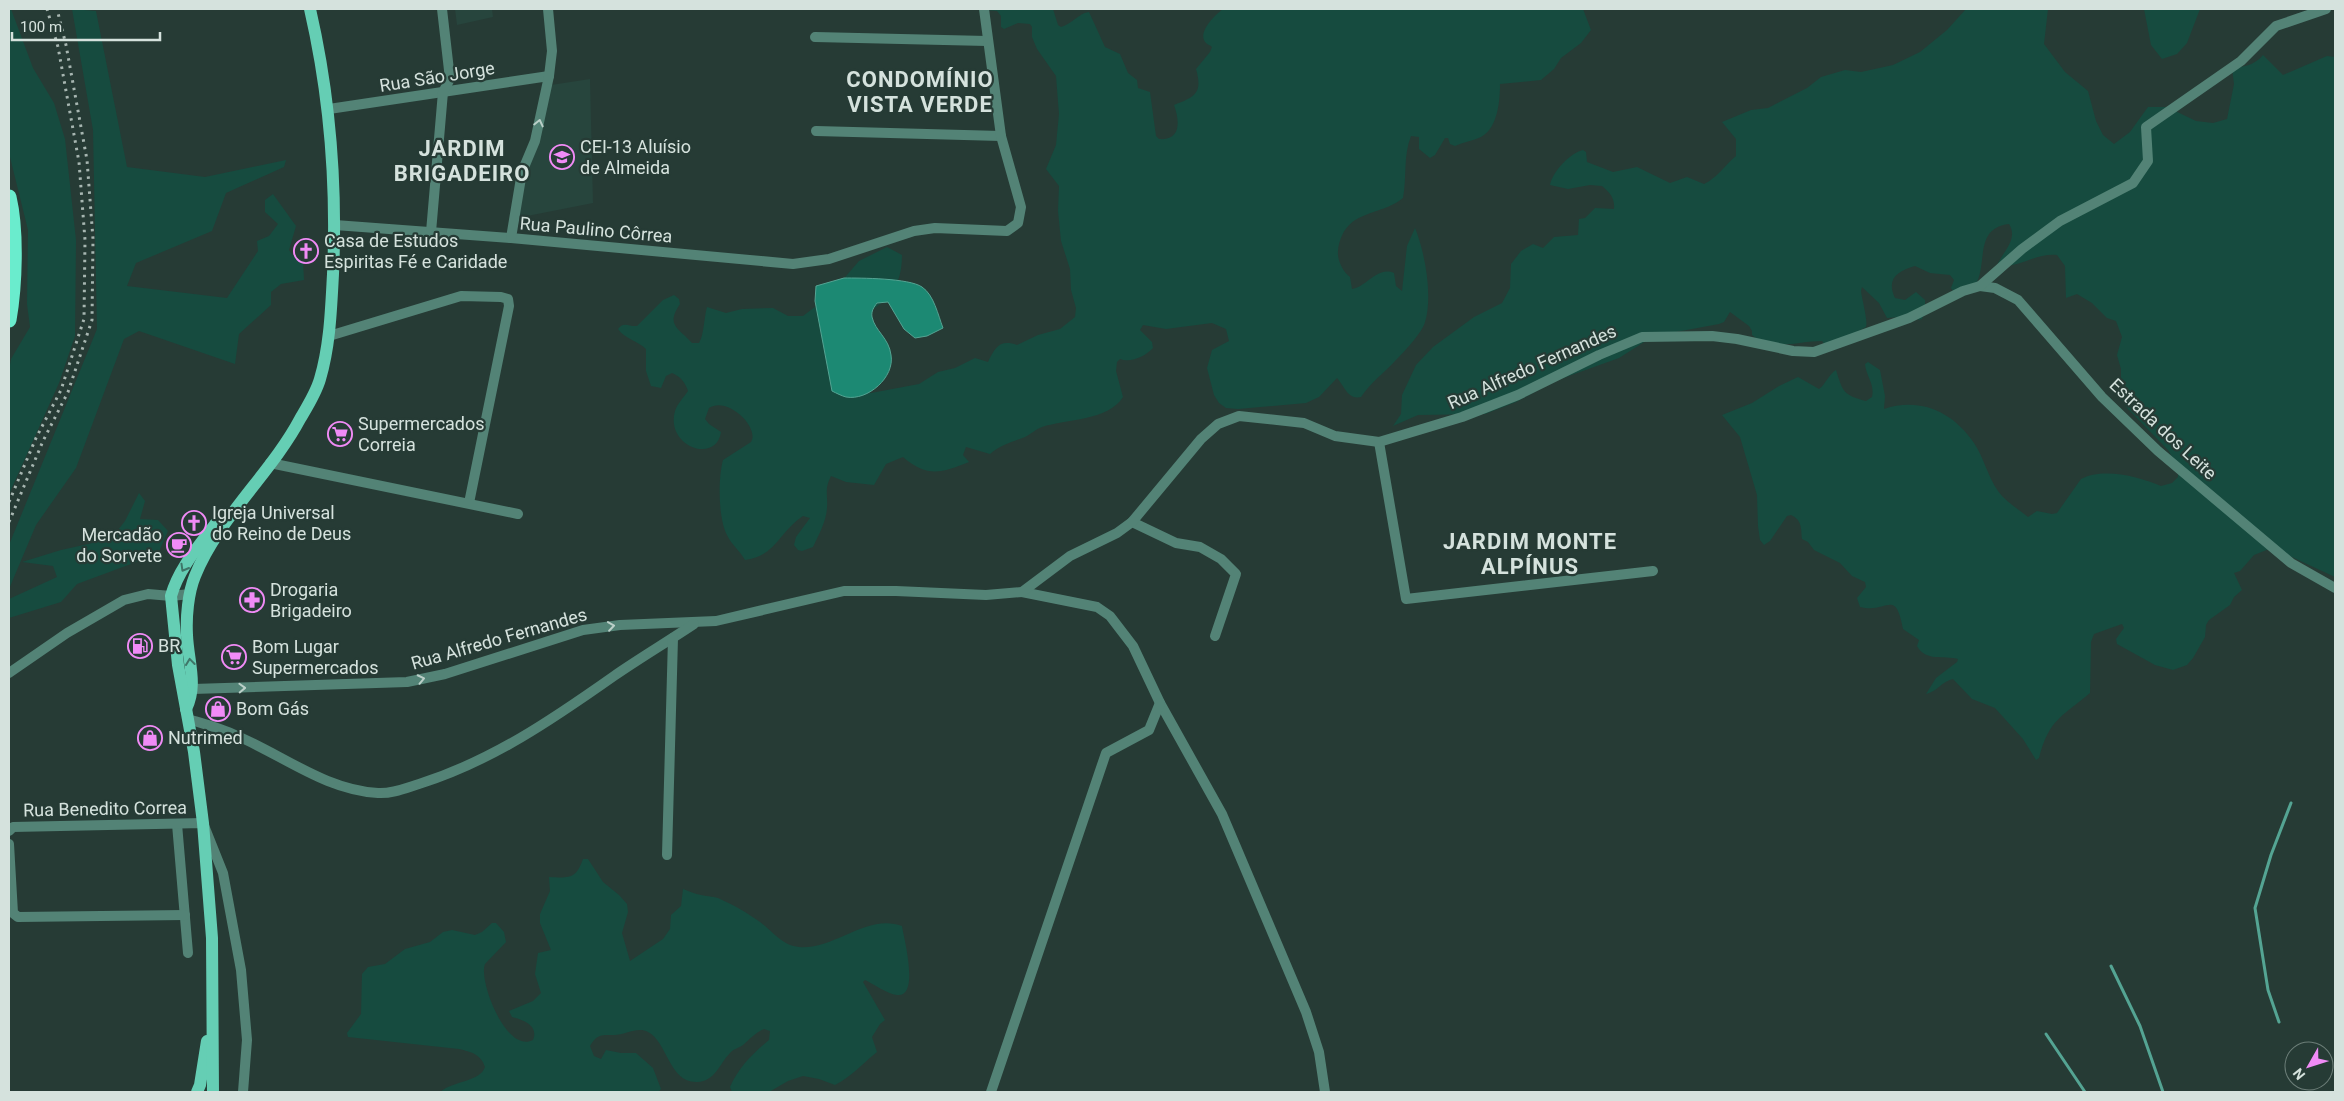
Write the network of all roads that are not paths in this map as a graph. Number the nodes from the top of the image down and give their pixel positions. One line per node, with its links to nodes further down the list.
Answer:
1 (310, 9): 10 (main road)
2 (442, 9): 9 (street)
3 (548, 9): 8 (street)
4 (984, 9): 7 (street, Rua Paulino Côrrea)
5 (2326, 9): 17 (street, Rua Alfredo Fernandes)
6 (816, 37): 7 (street)
7 (988, 41): 12 (street, Rua Paulino Côrrea)
8 (549, 76): 9 (street, Rua São Jorge); 16 (street, one-way to 8)
9 (443, 92): 10 (street, Rua São Jorge); 15 (street)
10 (329, 109): 14 (main road)
11 (816, 131): 12 (street)
12 (1002, 136): 16 (street, Rua Paulino Côrrea)
13 (9, 197): 18 (highway)
14 (335, 225): 15 (street, Rua Paulino Côrrea); 19 (main road)
15 (431, 232): 16 (street, Rua Paulino Côrrea)
16 (511, 238)
17 (1980, 286): 20 (street, Rua Alfredo Fernandes); 26 (street, Estrada dos Leite)
18 (9, 320)
19 (329, 336): 21 (main road); 22 (street)
20 (1379, 442): 24 (street, Rua Alfredo Fernandes); 25 (street)
21 (270, 464): 22 (street); 28 (main road); 29 (main road, one-way to 29)
22 (469, 503): 23 (street)
23 (518, 514)
24 (1132, 522): 27 (street, Rua Alfredo Fernandes); 31 (street)
25 (1653, 571)
26 (2335, 588)
27 (1022, 592): 30 (street, Rua Alfredo Fernandes); 35 (street)
28 (190, 594): 29 (street); 34 (main road, one-way to 28)
29 (171, 596): 33 (street); 36 (main road)
30 (694, 624): 32 (street); 34 (street, Rua Alfredo Fernandes, one-way to 30)
31 (1215, 636)
32 (673, 638): 36 (street); 41 (street)
33 (9, 673)
34 (193, 689): 36 (main road)
35 (1160, 703): 48 (street); 49 (street)
36 (188, 714): 37 (main road)
37 (204, 823): 38 (street, Rua Benedito Correa); 44 (main road); 47 (street)
38 (177, 824): 39 (street, Rua Benedito Correa); 42 (street)
39 (9, 831)
40 (9, 844): 42 (street)
41 (667, 855)
42 (185, 915): 43 (street)
43 (188, 953)
44 (213, 1004): 45 (main road); 46 (main road)
45 (196, 1092)
46 (213, 1092)
47 (243, 1092)
48 (991, 1092)
49 (1325, 1092)

